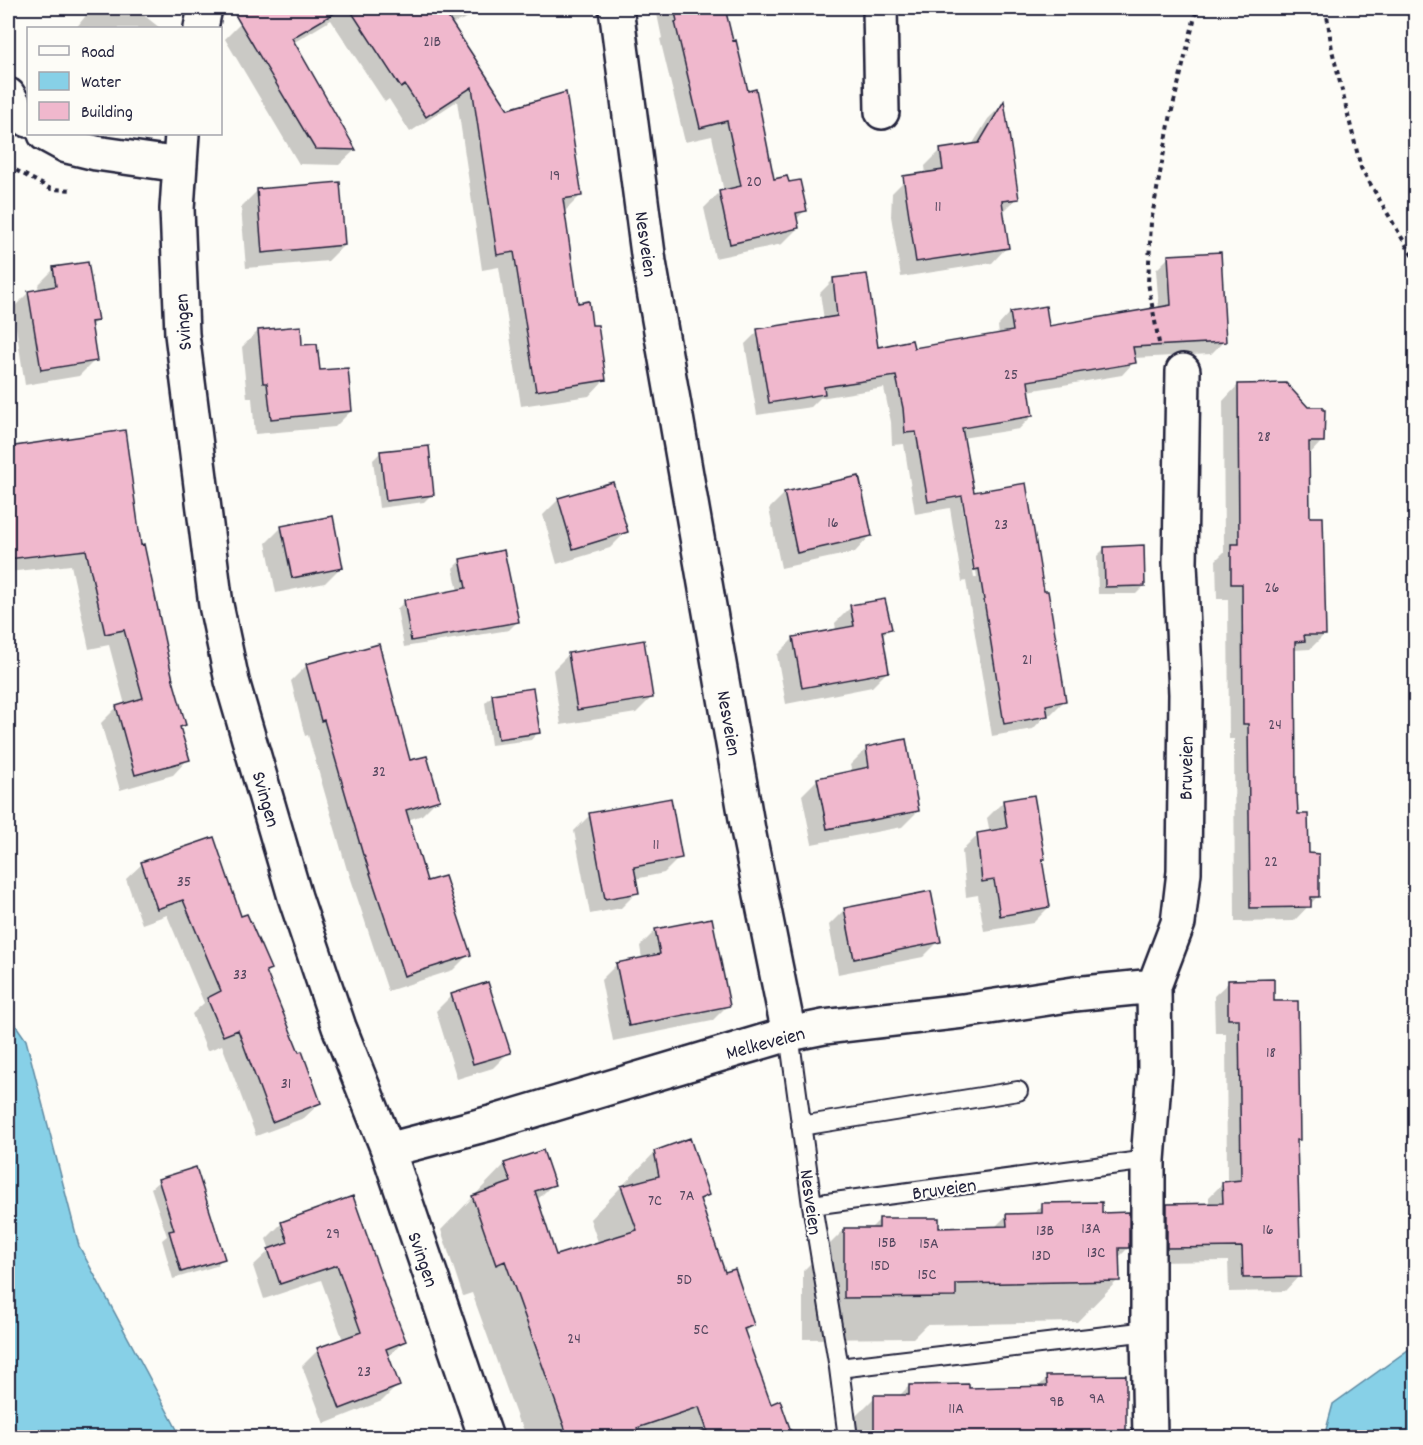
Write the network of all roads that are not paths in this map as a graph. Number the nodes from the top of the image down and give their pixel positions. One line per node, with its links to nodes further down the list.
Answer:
1 (205, 8): 4 (street)
2 (616, 8): 12 (street, Nesveien)
3 (880, 8): 6 (street)
4 (201, 27)
5 (8, 95): 7 (street)
6 (882, 112)
7 (27, 119)
8 (47, 135): 9 (street)
9 (181, 149): 15 (street, Svingen)
10 (1183, 371): 11 (street, Bruveien)
11 (1154, 986): 12 (street, Melkeveien); 16 (street, Bruveien)
12 (789, 1034): 14 (lane, Nesveien); 15 (street, Melkeveien)
13 (1018, 1091): 14 (lane)
14 (801, 1126): 17 (lane, Nesveien)
15 (388, 1150): 20 (street, Svingen)
16 (1148, 1160): 17 (lane, Bruveien); 18 (street, Bruveien)
17 (812, 1206): 19 (lane, Nesveien)
18 (1148, 1331): 19 (lane); 22 (street, Bruveien)
19 (838, 1368): 21 (lane, Nesveien)
20 (486, 1437)
21 (848, 1437)
22 (1150, 1437)

